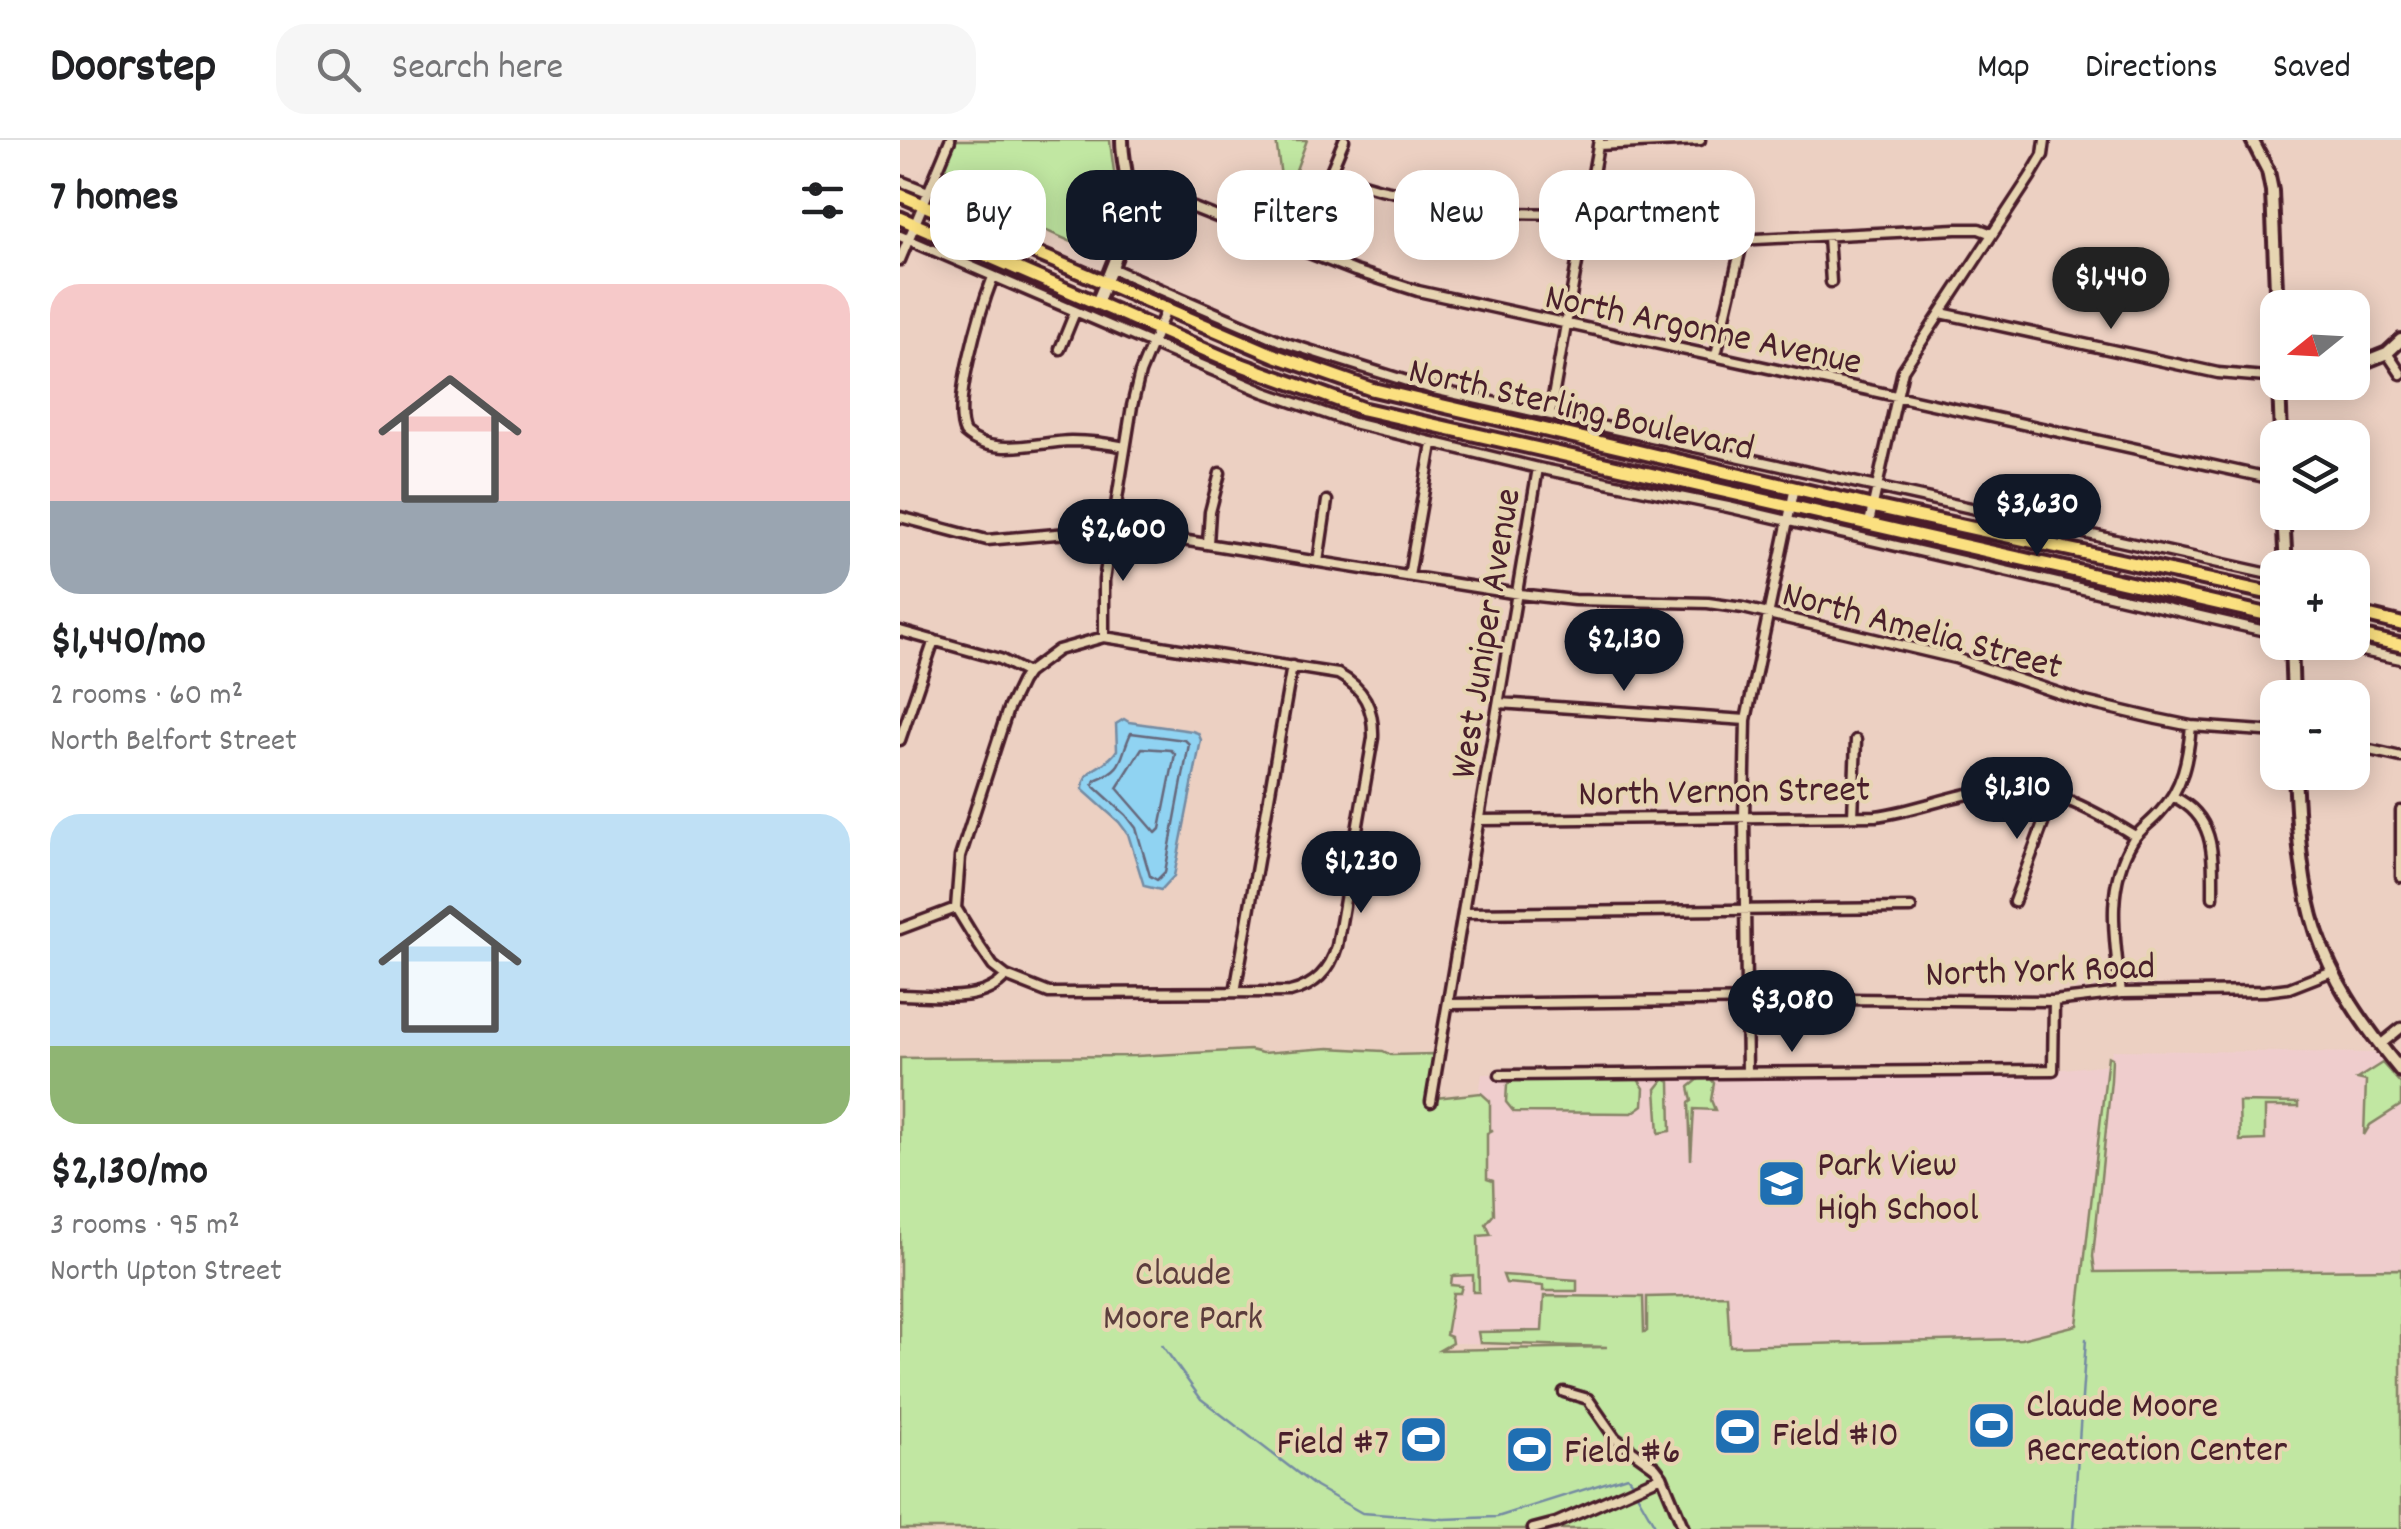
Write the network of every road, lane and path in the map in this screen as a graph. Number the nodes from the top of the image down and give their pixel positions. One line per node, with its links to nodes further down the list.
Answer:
1 (950, 140): 13 (street)
2 (1122, 140): 8 (street)
3 (1344, 140): 9 (street)
4 (1700, 140): 7 (street)
5 (2046, 140): 19 (street)
6 (2252, 140): 32 (street)
7 (1599, 142): 10 (street)
8 (1125, 170)
9 (1334, 170)
10 (1593, 170)
11 (900, 181): 13 (street)
12 (1374, 187): 16 (street)
13 (928, 192): 15 (street)
14 (900, 195): 15 (main road, North Sterling Boulevard)
15 (922, 205): 18 (street); 31 (main road, North Sterling Boulevard)
16 (1539, 213)
17 (900, 218): 18 (main road, North Sterling Boulevard)
18 (915, 224): 21 (street); 33 (main road, North Sterling Boulevard)
19 (1992, 234): 20 (street); 36 (street)
20 (1828, 236): 22 (street); 30 (street)
21 (904, 238): 23 (street); 29 (street)
22 (1755, 239)
23 (900, 260)
24 (1114, 260): 28 (street)
25 (1327, 260): 37 (street, North Argonne Avenue)
26 (1576, 260): 37 (street)
27 (1738, 260): 43 (street)
28 (1111, 268): 31 (street); 48 (street)
29 (993, 277): 35 (street); 50 (street)
30 (1831, 282)
31 (1105, 283): 33 (street); 34 (main road, North Sterling Boulevard)
32 (2276, 290)
33 (1097, 303): 38 (main road, North Sterling Boulevard)
34 (1166, 310): 38 (street); 55 (main road, North Sterling Boulevard)
35 (1075, 312): 40 (street); 41 (street)
36 (1941, 313): 46 (street); 47 (street)
37 (1565, 325): 43 (street, North Argonne Avenue); 48 (street)
38 (1158, 330): 40 (street); 57 (main road, North Sterling Boulevard)
39 (2401, 340): 42 (street)
40 (1152, 345): 49 (street); 50 (street)
41 (1060, 349)
42 (2387, 353): 44 (street); 45 (street)
43 (1716, 355): 47 (street, North Argonne Avenue)
44 (2370, 360)
45 (2401, 374)
46 (2260, 378)
47 (1896, 398): 53 (street, North Argonne Avenue); 54 (street)
48 (1550, 414): 54 (street)
49 (1432, 444): 51 (street); 66 (street)
50 (1125, 446): 62 (street)
51 (1538, 468): 60 (street); 68 (street, West Juniper Avenue)
52 (1220, 472): 63 (street)
53 (2260, 476)
54 (1875, 487): 58 (street); 65 (street)
55 (1795, 488): 57 (street); 58 (main road, North Sterling Boulevard)
56 (1328, 501): 64 (street)
57 (1792, 505): 60 (street); 61 (main road, North Sterling Boulevard)
58 (1871, 506): 61 (street); 67 (main road, North Sterling Boulevard)
59 (900, 517): 62 (street, North Amelia Street)
60 (1788, 522): 70 (street); 73 (street)
61 (1869, 523): 69 (main road, North Sterling Boulevard)
62 (1113, 529): 63 (street, North Amelia Street); 75 (street)
63 (1208, 543): 64 (street, North Amelia Street)
64 (1318, 562): 66 (street, North Amelia Street)
65 (2260, 572)
66 (1409, 576): 68 (street, North Amelia Street)
67 (2260, 591)
68 (1519, 594): 70 (street, North Amelia Street); 83 (street, West Juniper Avenue)
69 (2260, 612)
70 (1768, 613): 84 (street); 85 (street, North Amelia Street)
71 (2370, 616): 72 (main road)
72 (2401, 624)
73 (2260, 630)
74 (900, 631): 77 (street)
75 (1104, 637): 81 (street); 82 (street)
76 (2370, 638): 78 (main road)
77 (934, 640): 82 (street); 87 (street)
78 (2401, 645)
79 (2370, 652): 80 (street)
80 (2401, 658)
81 (1292, 666): 109 (street); 109 (street)
82 (1027, 672): 102 (street)
83 (1499, 703): 84 (street); 97 (street, West Juniper Avenue)
84 (1746, 720): 96 (street)
85 (2191, 726): 86 (street, North Amelia Street); 93 (street)
86 (2260, 731)
87 (900, 740)
88 (1856, 740): 95 (street)
89 (2370, 750): 90 (street)
90 (2401, 757)
91 (2297, 790): 107 (street)
92 (2054, 794): 95 (street, North Vernon Street); 98 (street, North Vernon Street); 101 (street)
93 (2174, 797): 98 (street); 100 (street)
94 (2401, 811): 99 (street)
95 (1853, 816): 96 (street, North Vernon Street)
96 (1744, 817): 97 (street, North Vernon Street); 104 (street)
97 (1480, 820): 105 (street, West Juniper Avenue)
98 (2136, 836): 110 (street)
99 (2401, 877)
100 (2213, 897)
101 (2014, 902)
102 (956, 908): 106 (street); 108 (street)
103 (1911, 908): 104 (street)
104 (1744, 909): 105 (street); 113 (street)
105 (1464, 914): 114 (street, West Juniper Avenue)
106 (900, 929)
107 (2330, 972): 110 (street, North York Road); 116 (street)
108 (1006, 976): 109 (street); 111 (street)
109 (1235, 992)
110 (2121, 993): 112 (street, North York Road)
111 (900, 995)
112 (2054, 1001): 113 (street, North York Road); 118 (street)
113 (1745, 1002): 114 (street, North York Road); 118 (street)
114 (1448, 1004): 120 (street, West Juniper Avenue)
115 (2401, 1028): 116 (street)
116 (2380, 1045): 117 (street)
117 (2401, 1071)
118 (1747, 1074): 119 (street)
119 (1500, 1075)
120 (1431, 1102)
121 (1564, 1392): 122 (street)
122 (1662, 1476): 123 (street); 124 (street)
123 (1534, 1529)
124 (1684, 1529)

